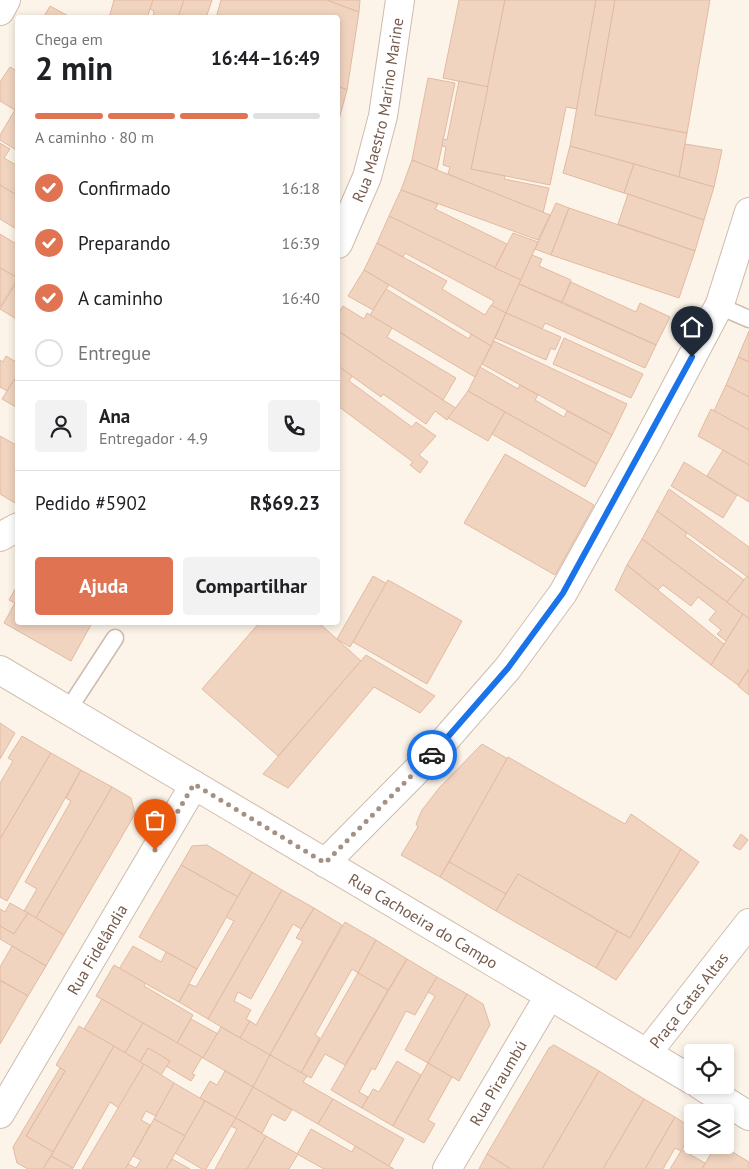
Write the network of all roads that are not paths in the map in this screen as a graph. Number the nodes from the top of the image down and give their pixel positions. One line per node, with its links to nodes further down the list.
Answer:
1 (6, 0): 3 (street)
2 (400, 0): 5 (street, Rua Maestro Marino Marine)
3 (0, 10)
4 (749, 212): 6 (street)
5 (340, 239)
6 (719, 306): 7 (lane); 14 (street)
7 (749, 319)
8 (15, 529): 9 (street)
9 (0, 537)
10 (116, 638): 12 (lane)
11 (0, 670): 12 (street, Rua Cachoeira do Campo)
12 (68, 710): 13 (street, Rua Cachoeira do Campo)
13 (194, 784): 14 (street, Rua Cachoeira do Campo); 20 (street, Rua Fidelândia)
14 (325, 863): 16 (street, Rua Cachoeira do Campo)
15 (749, 923): 17 (street, Praça Catas Altas)
16 (549, 996): 17 (street, Rua Cachoeira do Campo); 22 (street, Rua Piraumbú)
17 (648, 1052): 18 (street, Rua Cachoeira do Campo)
18 (684, 1075)
19 (714, 1094): 21 (street)
20 (0, 1114)
21 (749, 1116)
22 (447, 1169)

